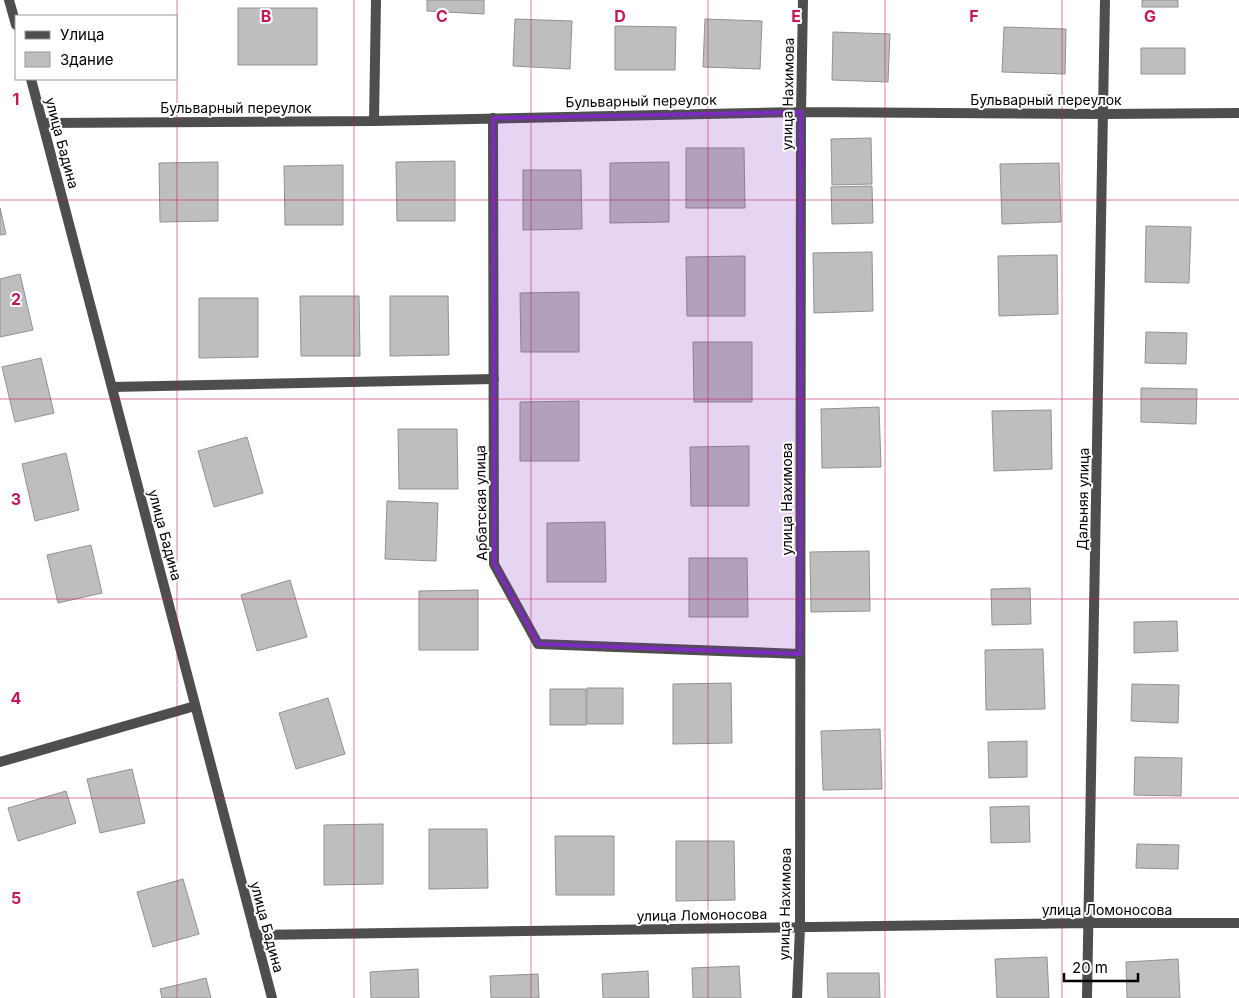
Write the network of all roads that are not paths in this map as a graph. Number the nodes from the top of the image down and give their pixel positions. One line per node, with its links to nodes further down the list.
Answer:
1 (10, 0): 5 (street)
2 (376, 0): 11 (street)
3 (803, 0): 7 (street, улица Нахимова)
4 (1105, 0): 9 (street, Дальняя улица)
5 (15, 21)
6 (31, 80): 12 (street, улица Бадина)
7 (801, 112): 9 (street, Бульварный переулок); 10 (street, Бульварный переулок); 15 (street, улица Нахимова)
8 (1239, 113): 9 (street, Бульварный переулок)
9 (1104, 114): 18 (street, Дальняя улица)
10 (493, 118): 11 (street, Бульварный переулок); 13 (street, Арбатская улица)
11 (374, 121): 12 (street, Бульварный переулок)
12 (43, 123): 14 (street, улица Бадина)
13 (494, 379): 14 (street); 15 (street, Арбатская улица)
14 (112, 387): 16 (street, улица Бадина)
15 (800, 654): 20 (street, улица Нахимова)
16 (195, 706): 17 (street); 21 (street, улица Бадина)
17 (0, 762)
18 (1089, 923): 19 (street, улица Ломоносова); 20 (street, улица Ломоносова); 24 (street, Дальняя улица)
19 (1239, 924)
20 (800, 927): 21 (street, улица Ломоносова); 23 (street, улица Нахимова)
21 (255, 935): 22 (street, улица Бадина)
22 (272, 998)
23 (797, 998)
24 (1086, 998)

